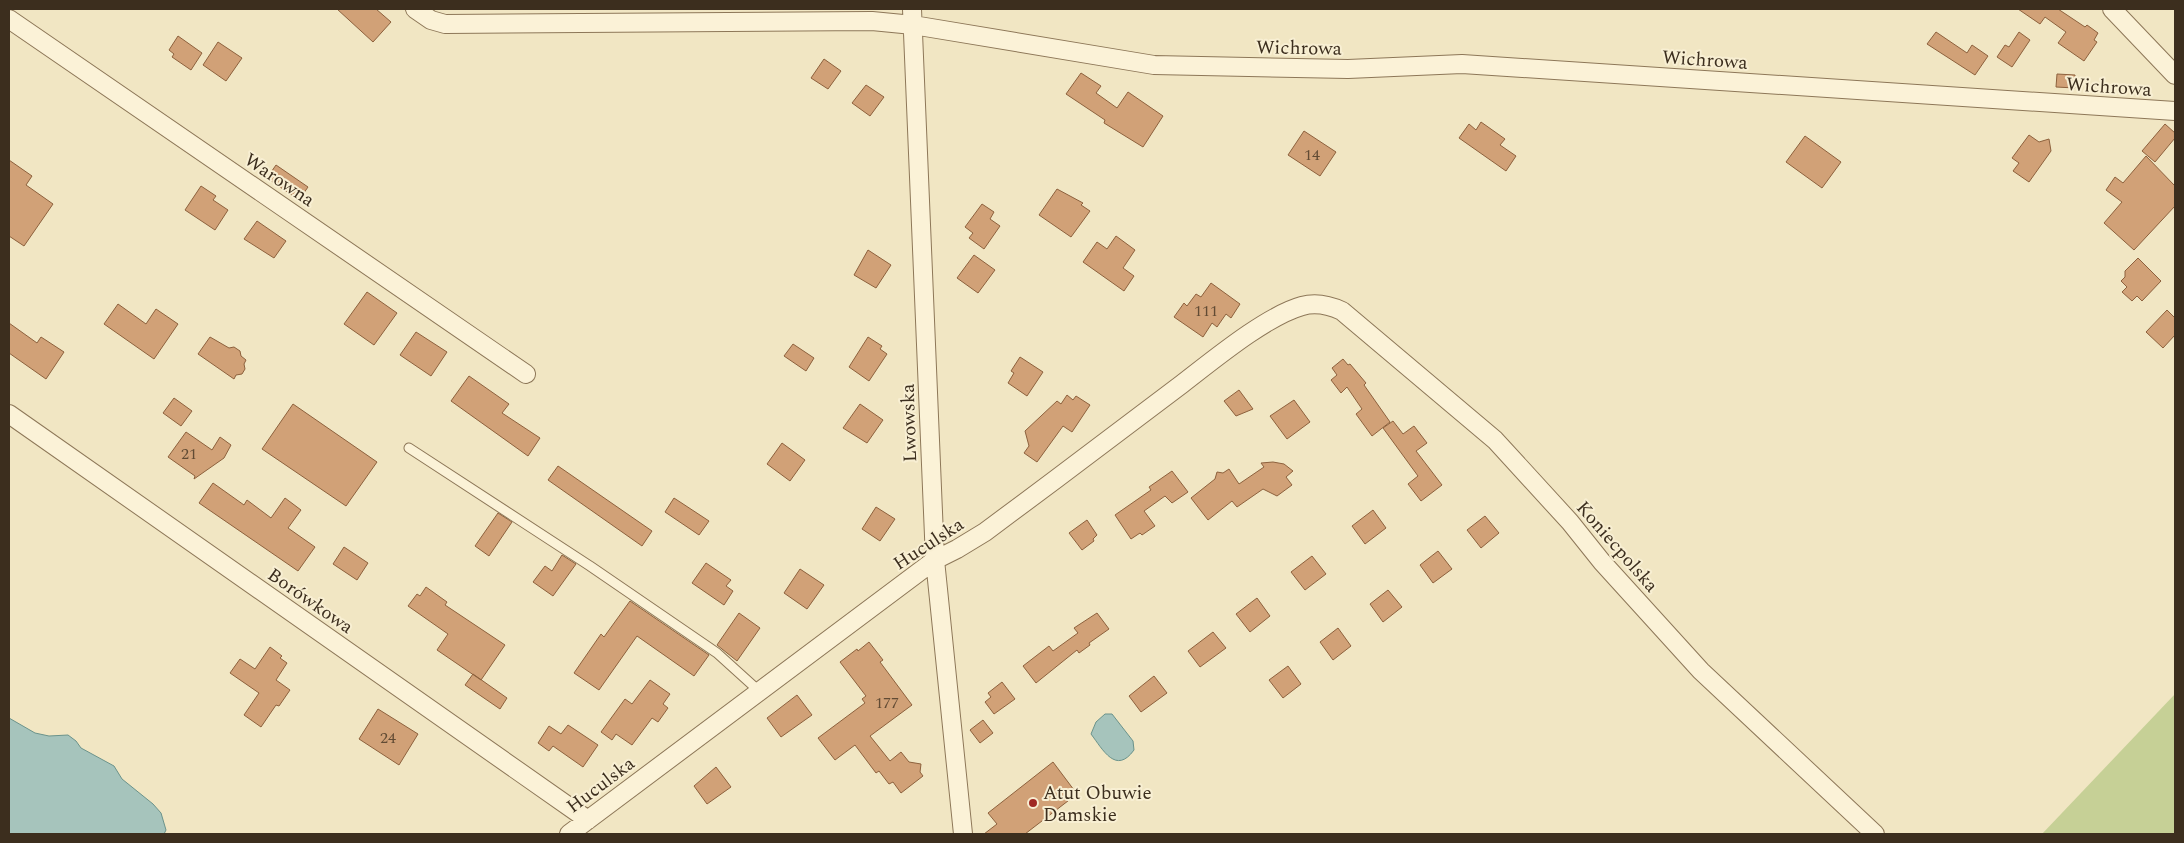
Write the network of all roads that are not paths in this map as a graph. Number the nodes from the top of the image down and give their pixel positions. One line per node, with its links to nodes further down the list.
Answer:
1 (727, 9): 6 (street)
2 (2112, 9): 7 (street)
3 (420, 13): 6 (street, Wichrowa)
4 (912, 17): 6 (street, Wichrowa); 8 (street, Wichrowa); 13 (street, Lwowska)
5 (9, 19): 10 (street, Warowna)
6 (745, 21)
7 (2175, 75)
8 (2175, 111)
9 (1318, 304): 13 (street, Huculska); 18 (street, Koniecpolska)
10 (526, 374)
11 (9, 414): 15 (street, Borówkowa)
12 (410, 448): 14 (lane)
13 (935, 560): 14 (street, Huculska); 17 (street, Lwowska)
14 (759, 692): 15 (street, Huculska)
15 (588, 820): 16 (street, Huculska)
16 (569, 834)
17 (963, 834)
18 (1875, 834)

